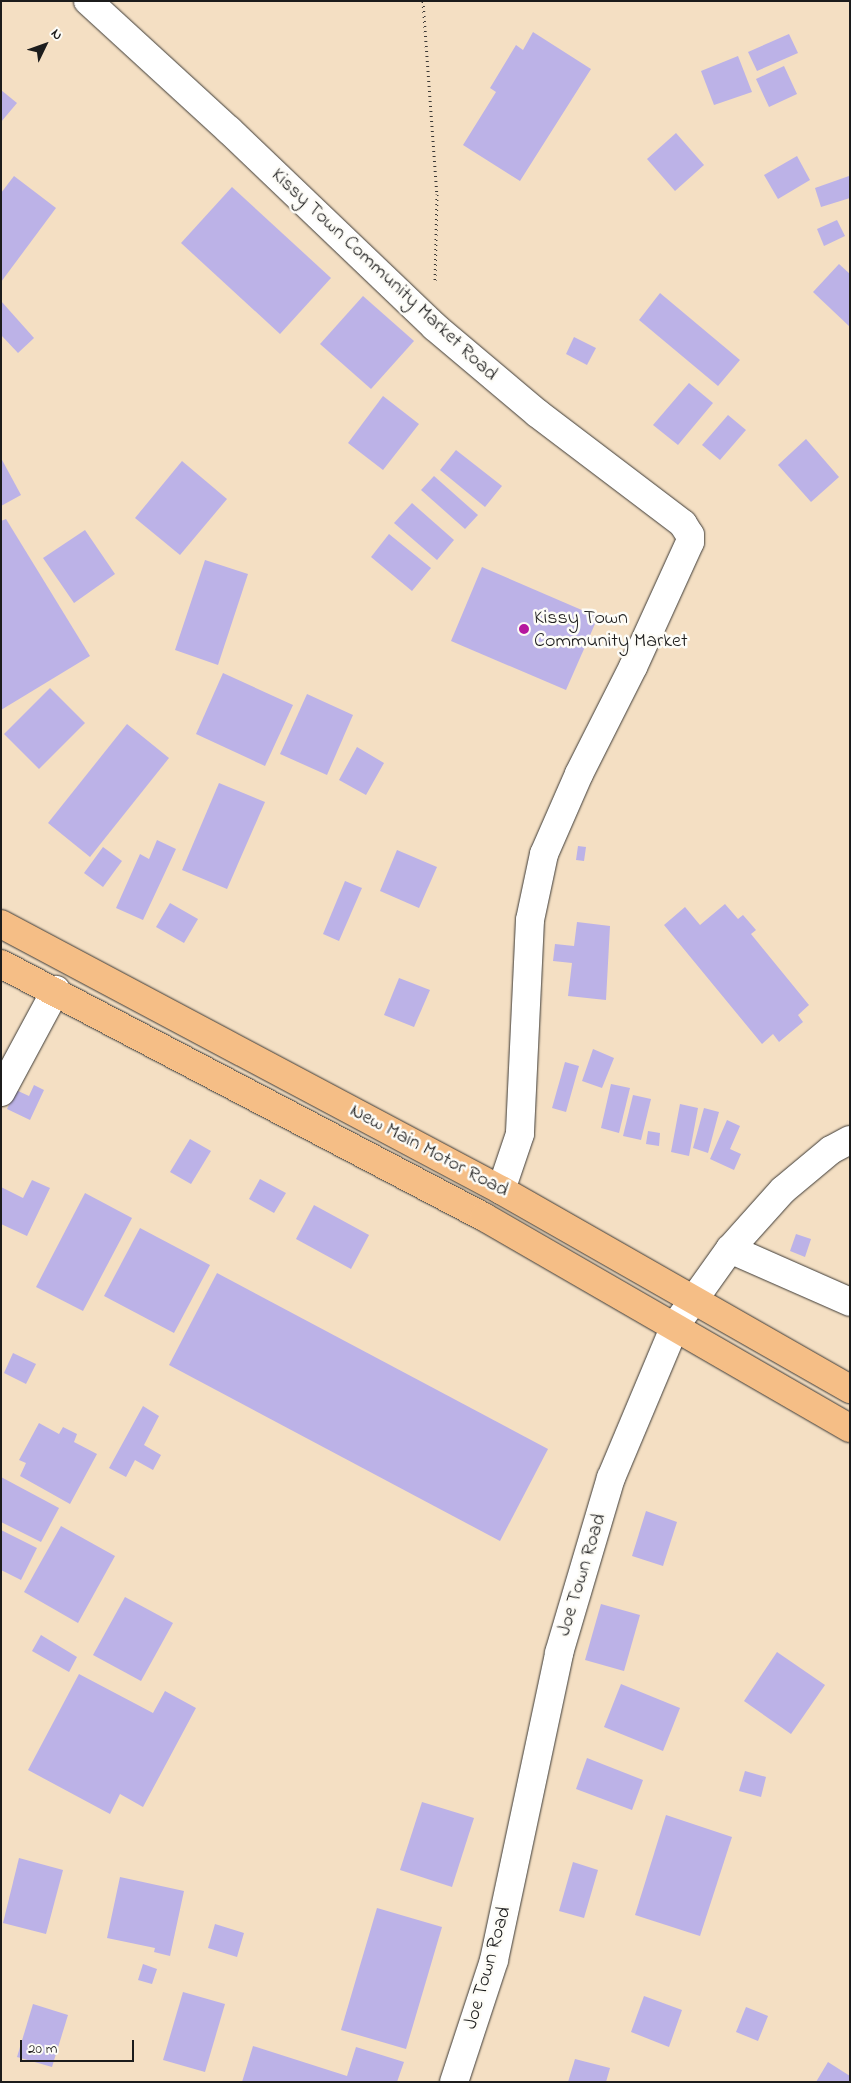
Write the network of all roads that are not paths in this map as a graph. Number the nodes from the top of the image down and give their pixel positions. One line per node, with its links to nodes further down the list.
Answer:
1 (88, 1): 7 (street, Kissy Town Community Market Road)
2 (1, 924): 7 (highway, New Main Motor Road)
3 (1, 964): 4 (highway, New Main Motor Road)
4 (56, 990): 5 (street); 11 (highway, New Main Motor Road)
5 (1, 1092)
6 (850, 1140): 8 (street, Joe Town Road)
7 (501, 1190): 9 (highway, New Main Motor Road)
8 (730, 1249): 9 (street, Joe Town Road); 10 (street)
9 (695, 1298): 11 (street, Joe Town Road); 12 (highway, New Main Motor Road)
10 (850, 1302)
11 (674, 1326): 13 (highway, New Main Motor Road); 14 (street, Joe Town Road)
12 (850, 1389)
13 (850, 1428)
14 (454, 2082)

